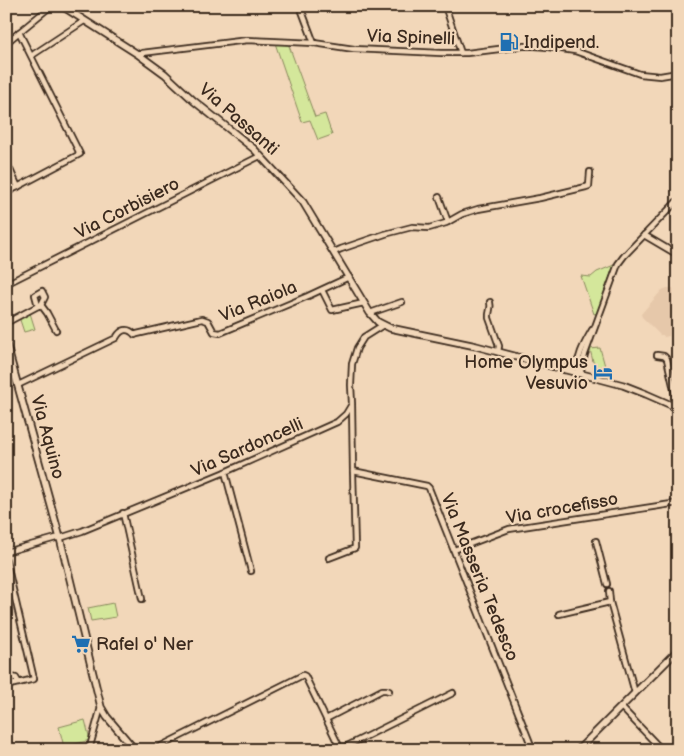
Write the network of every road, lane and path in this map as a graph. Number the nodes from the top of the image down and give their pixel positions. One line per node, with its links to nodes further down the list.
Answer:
1 (51, 6): 6 (street)
2 (62, 6): 5 (street, Via Passanti)
3 (300, 6): 8 (street)
4 (445, 6): 9 (street)
5 (84, 21): 10 (street); 11 (street, Via Passanti)
6 (19, 32): 7 (street); 16 (street)
7 (6, 43)
8 (314, 43): 9 (street, Via Spinelli); 11 (street, Via Spinelli)
9 (461, 53): 12 (street, Via Spinelli)
10 (34, 54)
11 (139, 55): 13 (street, Via Passanti)
12 (678, 73)
13 (260, 156): 22 (street, Via Passanti); 25 (street, Via Corbisiero)
14 (6, 161): 16 (street)
15 (590, 172): 20 (street)
16 (18, 187): 17 (street)
17 (6, 193)
18 (439, 196): 20 (street)
19 (678, 200): 21 (street)
20 (448, 222): 22 (street)
21 (644, 235): 23 (street); 33 (street)
22 (334, 252): 24 (street, Via Passanti)
23 (678, 255)
24 (349, 277): 26 (street, Via Raiola); 29 (street, Via Passanti)
25 (6, 284)
26 (322, 290): 29 (street); 41 (street, Via Raiola)
27 (402, 302): 30 (street)
28 (490, 302): 36 (street)
29 (364, 303): 30 (street, Via Passanti)
30 (370, 313): 32 (street, Via Passanti)
31 (6, 323): 34 (street)
32 (383, 325): 36 (street); 42 (street)
33 (595, 325): 38 (street); 40 (street)
34 (56, 330)
35 (6, 343): 41 (street, Via Aquino)
36 (498, 352): 39 (street)
37 (657, 355): 43 (street)
38 (579, 359): 39 (street); 40 (street)
39 (564, 370): 40 (street)
40 (579, 374): 43 (street)
41 (18, 385): 48 (street, Via Aquino)
42 (352, 404): 44 (street); 45 (street, Via Sardoncelli)
43 (678, 408)
44 (353, 471): 50 (street, Via Masseria Tedesco); 52 (street)
45 (225, 472): 47 (street, Via Sardoncelli); 54 (street)
46 (678, 503): 50 (street, Via crocefisso)
47 (123, 513): 48 (street, Via Sardoncelli); 57 (street)
48 (60, 538): 51 (street, Via Sardoncelli); 68 (street, Via Aquino)
49 (596, 541): 55 (street)
50 (454, 550): 75 (street, Via Masseria Tedesco)
51 (6, 552)
52 (329, 558)
53 (6, 560): 62 (street)
54 (251, 571)
55 (607, 584)
56 (609, 591): 58 (street)
57 (142, 599)
58 (610, 602): 59 (street); 66 (street)
59 (559, 614)
60 (678, 650): 66 (street)
61 (6, 676): 62 (street)
62 (19, 683): 63 (street)
63 (6, 686)
64 (389, 691): 70 (street)
65 (453, 693): 71 (street)
66 (635, 693): 69 (street)
67 (430, 701): 71 (street)
68 (101, 707): 72 (street); 73 (street)
69 (621, 707): 76 (street); 77 (street)
70 (326, 719): 71 (street); 74 (street)
71 (341, 749)
72 (89, 750)
73 (135, 750)
74 (153, 750)
75 (534, 750)
76 (578, 750)
77 (662, 750)

